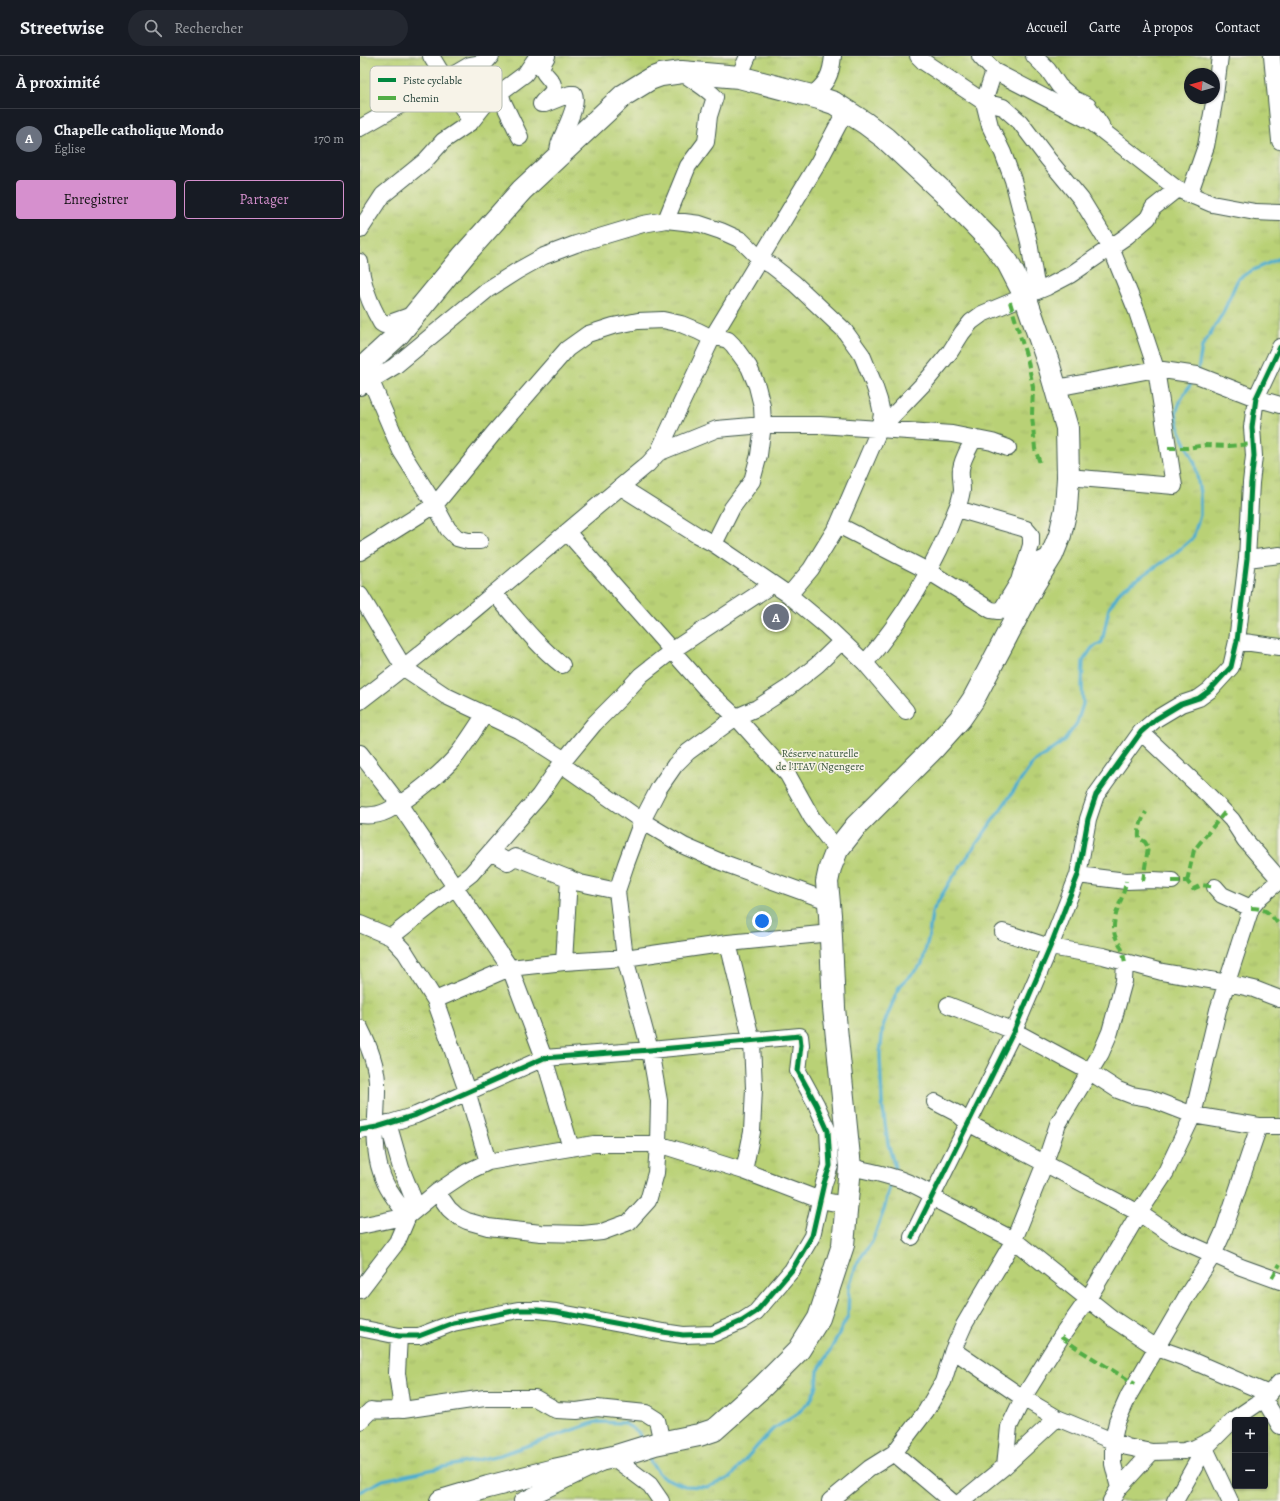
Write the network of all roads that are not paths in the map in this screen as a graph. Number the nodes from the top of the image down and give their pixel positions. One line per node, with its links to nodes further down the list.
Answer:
1 (431, 56): 12 (street)
2 (491, 56): 13 (street)
3 (540, 56): 17 (street)
4 (547, 56): 30 (street)
5 (748, 56): 16 (street)
6 (833, 56): 18 (street)
7 (918, 56): 20 (street)
8 (980, 56): 14 (street)
9 (1034, 56): 27 (street)
10 (1220, 56): 31 (street)
11 (1272, 56): 29 (street)
12 (437, 66)
13 (470, 66)
14 (994, 71): 20 (street); 27 (street)
15 (682, 72): 16 (highway); 30 (highway); 33 (street)
16 (739, 77): 18 (highway)
17 (502, 90)
18 (811, 96): 21 (highway)
19 (502, 98): 28 (street)
20 (984, 102): 35 (street); 38 (street)
21 (846, 110): 36 (street); 38 (highway)
22 (389, 112): 26 (street)
23 (465, 112): 25 (street)
24 (479, 112): 25 (street)
25 (471, 122): 34 (street)
26 (360, 128)
27 (1110, 137): 31 (street)
28 (520, 138)
29 (1280, 141)
30 (558, 157): 39 (highway)
31 (1183, 192): 32 (street); 35 (street)
32 (1280, 212)
33 (666, 220): 36 (street); 43 (street)
34 (360, 230)
35 (1111, 248): 38 (street); 42 (street)
36 (761, 260): 40 (street); 48 (street)
37 (360, 262): 39 (street)
38 (1031, 293): 44 (highway); 48 (street)
39 (417, 314): 43 (highway)
40 (712, 338): 47 (street); 51 (street); 54 (street)
41 (1280, 347): 45 (street)
42 (1156, 369): 44 (street); 45 (street); 52 (street)
43 (364, 379): 54 (street)
44 (1056, 388): 52 (highway)
45 (1256, 398): 46 (street); 63 (street)
46 (1280, 405)
47 (763, 425): 48 (street); 51 (street); 59 (street)
48 (879, 430): 49 (street); 56 (street)
49 (974, 438): 50 (street); 55 (street)
50 (1008, 448)
51 (658, 453): 53 (street)
52 (1068, 477): 62 (highway)
53 (620, 487): 57 (street); 59 (street)
54 (435, 505): 58 (street); 60 (street)
55 (957, 509): 64 (street); 65 (street)
56 (838, 525): 65 (street); 68 (street)
57 (567, 532): 67 (street); 73 (street)
58 (480, 541)
59 (714, 544): 66 (street)
60 (360, 552)
61 (1280, 555): 63 (street)
62 (1052, 556): 64 (street); 87 (highway)
63 (1247, 558): 71 (street)
64 (1024, 568): 65 (street)
65 (928, 571): 74 (street)
66 (773, 584): 68 (street); 73 (street)
67 (494, 593): 75 (street); 76 (street)
68 (789, 595): 70 (street)
69 (360, 596): 76 (street)
70 (842, 641): 74 (street); 80 (street)
71 (1237, 641): 72 (street); 81 (street)
72 (1280, 647)
73 (673, 650): 80 (street); 83 (street)
74 (865, 663): 78 (street)
75 (562, 665)
76 (404, 668): 77 (street); 79 (street)
77 (360, 701)
78 (906, 711)
79 (485, 714): 83 (street); 84 (street)
80 (736, 717): 86 (street); 87 (street)
81 (1141, 732): 89 (street); 91 (street)
82 (360, 753): 84 (street)
83 (563, 762): 86 (street); 88 (street)
84 (399, 804): 85 (street); 93 (street)
85 (360, 814)
86 (642, 821): 95 (street); 96 (street)
87 (837, 850): 96 (highway)
88 (491, 852): 90 (street); 93 (street)
89 (1078, 875): 92 (street); 103 (street)
90 (569, 878): 95 (street); 105 (street)
91 (1280, 880): 97 (street)
92 (1172, 881)
93 (455, 887): 101 (street); 107 (street)
94 (1215, 887): 97 (street)
95 (618, 891): 104 (street)
96 (828, 901): 100 (highway)
97 (1251, 908): 108 (street)
98 (360, 924): 101 (street)
99 (1003, 932): 103 (street)
100 (831, 933): 102 (street); 130 (highway)
101 (391, 937): 110 (street)
102 (728, 943): 104 (street); 114 (street)
103 (1050, 947): 106 (street); 113 (street)
104 (626, 958): 105 (street); 115 (street)
105 (564, 962): 107 (street)
106 (1125, 962): 108 (street); 117 (street)
107 (510, 968): 110 (street); 116 (street)
108 (1228, 983): 109 (street); 120 (street)
109 (1280, 999)
110 (435, 1000): 118 (street)
111 (948, 1005): 113 (street)
112 (360, 1028): 123 (street)
113 (1014, 1031): 117 (street); 121 (street)
114 (752, 1042): 115 (street); 131 (street); 134 (street)
115 (650, 1050): 116 (street); 126 (street)
116 (544, 1058): 118 (street); 127 (street)
117 (1090, 1072): 120 (street); 129 (street)
118 (467, 1091): 123 (street); 128 (street)
119 (934, 1102): 121 (street)
120 (1194, 1115): 124 (street); 137 (street)
121 (968, 1123): 129 (street); 133 (street)
122 (1279, 1123): 124 (street)
123 (382, 1125): 125 (street); 136 (street)
124 (1259, 1126): 141 (street)
125 (360, 1130)
126 (658, 1144): 127 (street); 131 (street); 132 (street)
127 (571, 1148): 128 (street)
128 (488, 1162): 132 (street)
129 (1045, 1163): 137 (street); 140 (street)
130 (850, 1167): 133 (street); 135 (highway)
131 (744, 1171): 134 (street)
132 (437, 1192): 136 (street)
133 (933, 1194): 139 (street); 140 (street)
134 (820, 1200): 135 (street); 146 (street)
135 (846, 1205): 157 (highway)
136 (413, 1212): 138 (street); 143 (street)
137 (1139, 1213): 141 (street); 144 (street)
138 (360, 1226)
139 (912, 1237)
140 (1014, 1240): 144 (street); 148 (street)
141 (1213, 1255): 142 (street); 147 (street)
142 (1280, 1281)
143 (360, 1290)
144 (1088, 1299): 147 (street); 151 (street)
145 (360, 1328): 146 (street)
146 (399, 1336): 152 (street)
147 (1157, 1348): 150 (street); 156 (street)
148 (953, 1350): 151 (street); 161 (street)
149 (1280, 1382): 150 (street)
150 (1267, 1397): 155 (street); 158 (street)
151 (1023, 1398): 153 (street); 163 (street)
152 (397, 1410): 154 (street); 157 (street)
153 (1057, 1418): 156 (street); 163 (street)
154 (360, 1421)
155 (1280, 1426)
156 (1113, 1440): 160 (street); 165 (street)
157 (658, 1444): 162 (highway)
158 (1209, 1444): 159 (street); 164 (street); 173 (street)
159 (1184, 1451): 160 (street); 164 (street)
160 (1152, 1452): 165 (street)
161 (894, 1453): 169 (street); 170 (street)
162 (620, 1455): 166 (highway); 167 (street); 168 (street)
163 (1005, 1466): 171 (street)
164 (1190, 1472): 172 (street)
165 (1115, 1494)
166 (441, 1501)
167 (522, 1501)
168 (661, 1501)
169 (830, 1501)
170 (951, 1501)
171 (962, 1501)
172 (1174, 1501)
173 (1230, 1501)

